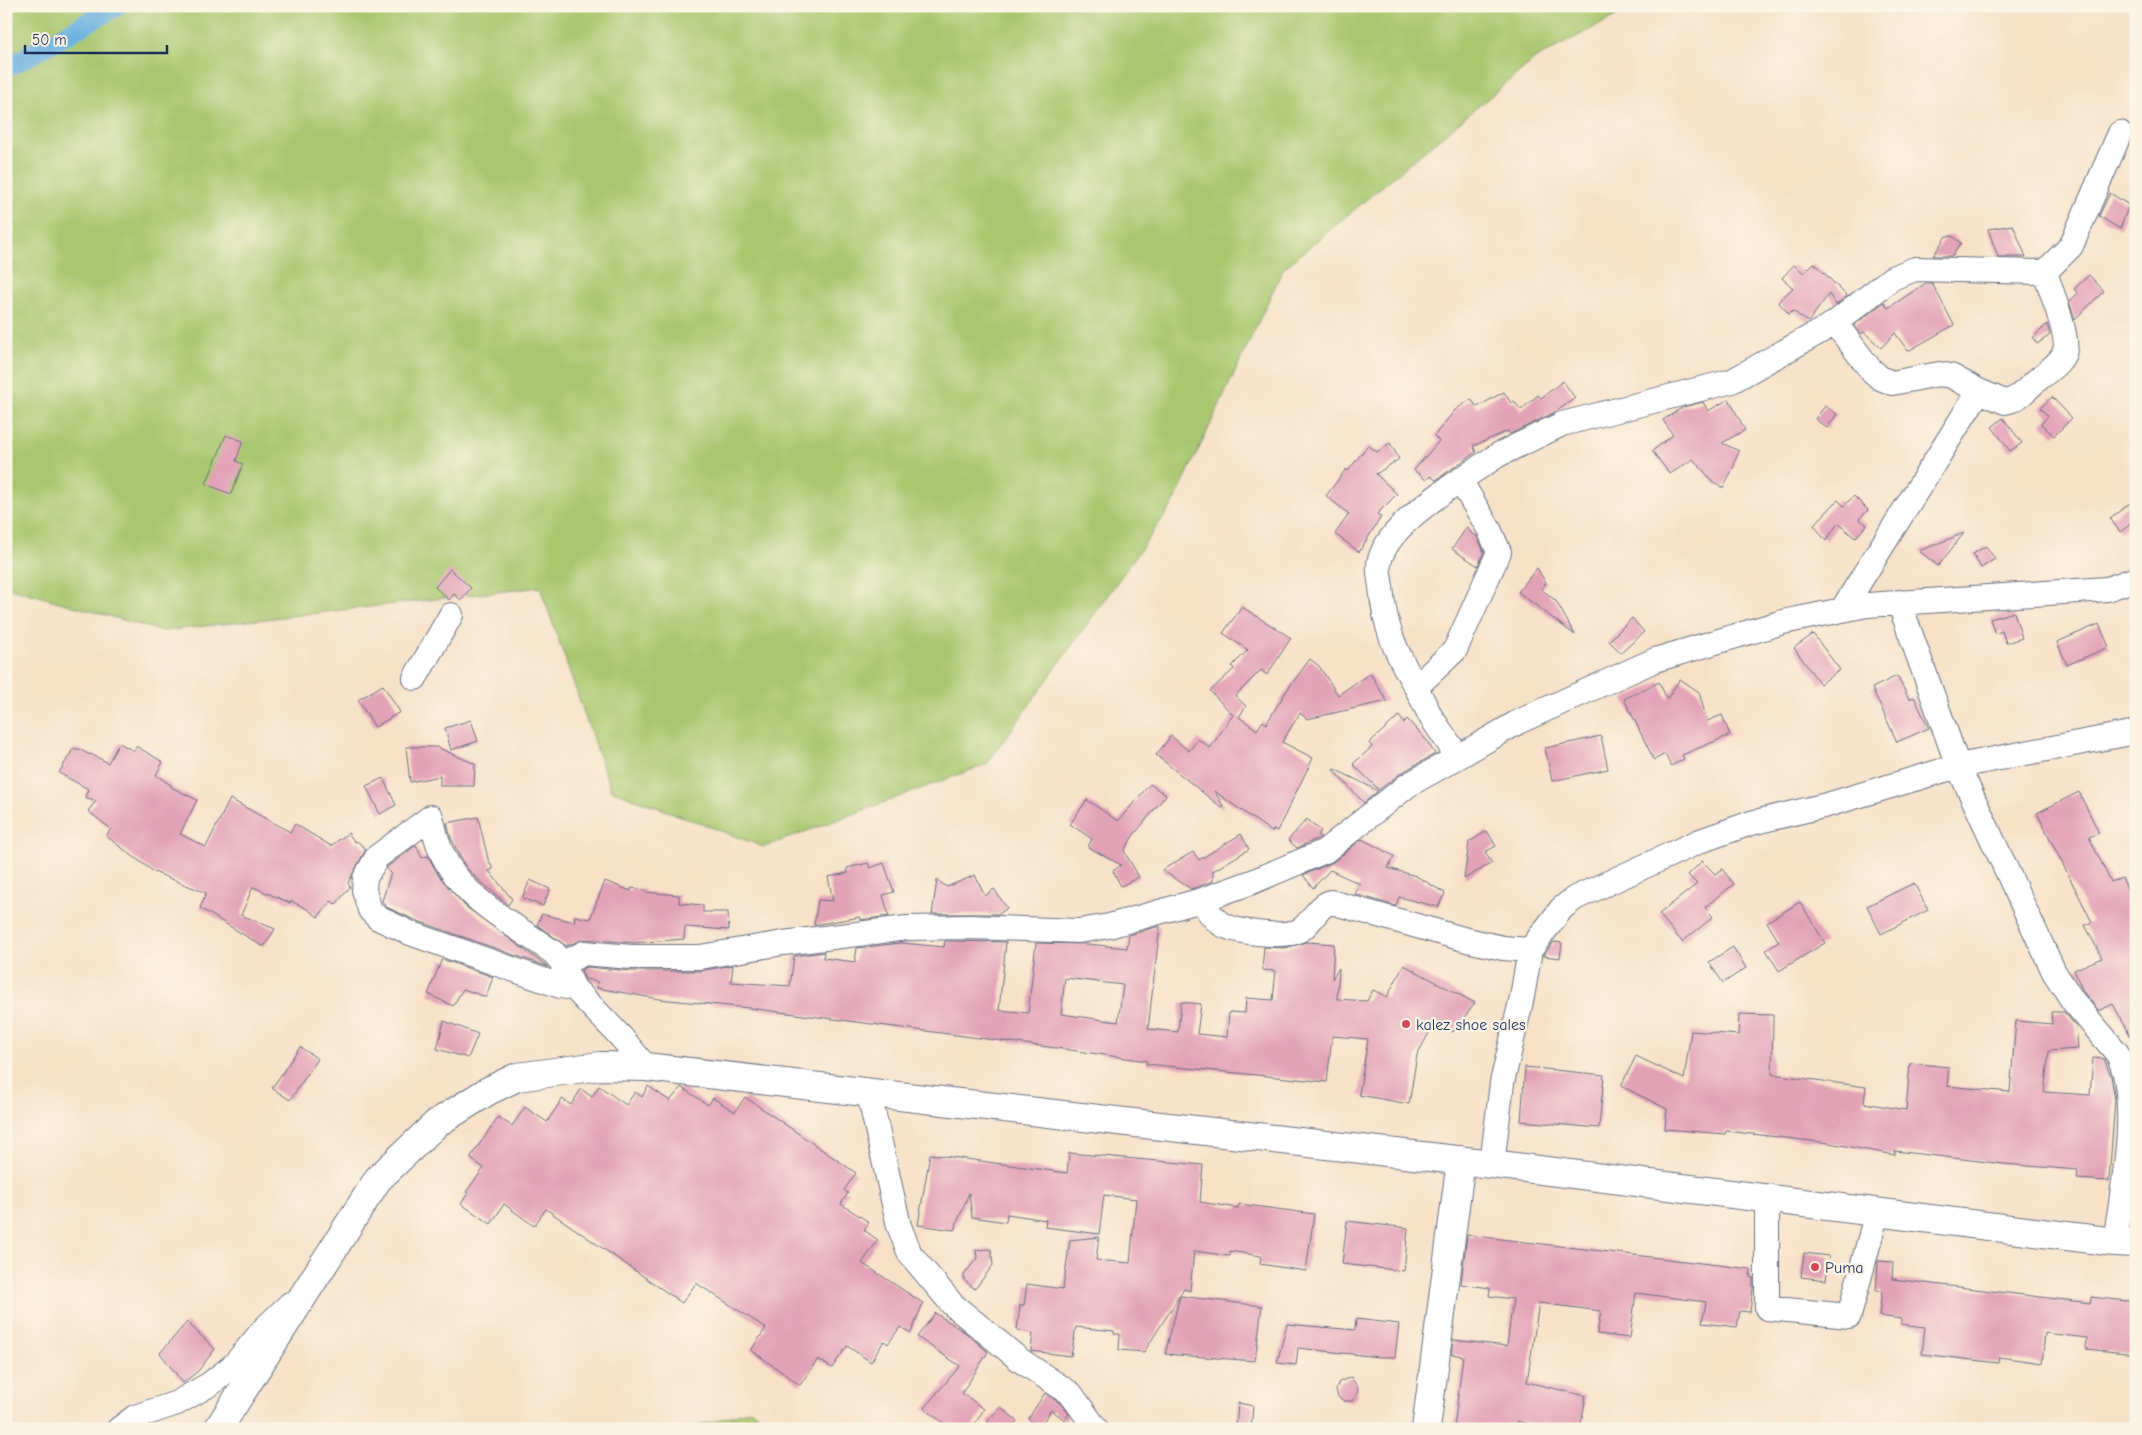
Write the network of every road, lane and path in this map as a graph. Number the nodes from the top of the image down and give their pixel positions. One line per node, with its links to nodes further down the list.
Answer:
1 (2120, 133): 2 (street)
2 (2045, 272): 3 (street); 4 (street)
3 (1834, 323): 4 (street); 5 (street)
4 (1979, 392): 8 (street)
5 (1460, 480): 11 (street); 11 (street)
6 (2136, 579): 7 (street)
7 (1899, 602): 8 (street); 14 (street)
8 (1842, 610): 13 (street)
9 (451, 615): 10 (street)
10 (415, 678)
11 (1416, 687): 13 (street)
12 (2136, 732): 14 (street)
13 (1458, 756): 15 (street)
14 (1958, 766): 16 (street); 25 (street)
15 (1202, 900): 16 (street); 17 (street)
16 (1530, 950): 22 (street)
17 (563, 967): 18 (street); 18 (street)
18 (574, 988): 19 (street)
19 (646, 1067): 20 (main road); 26 (main road)
20 (869, 1094): 21 (main road); 29 (street)
21 (1461, 1160): 22 (main road); 30 (main road)
22 (1492, 1164): 23 (main road)
23 (1767, 1199): 24 (main road); 24 (street)
24 (1877, 1212): 25 (main road)
25 (2126, 1242)
26 (308, 1286): 27 (main road); 28 (street)
27 (223, 1427)
28 (119, 1429)
29 (1096, 1429)
30 (1426, 1429)

